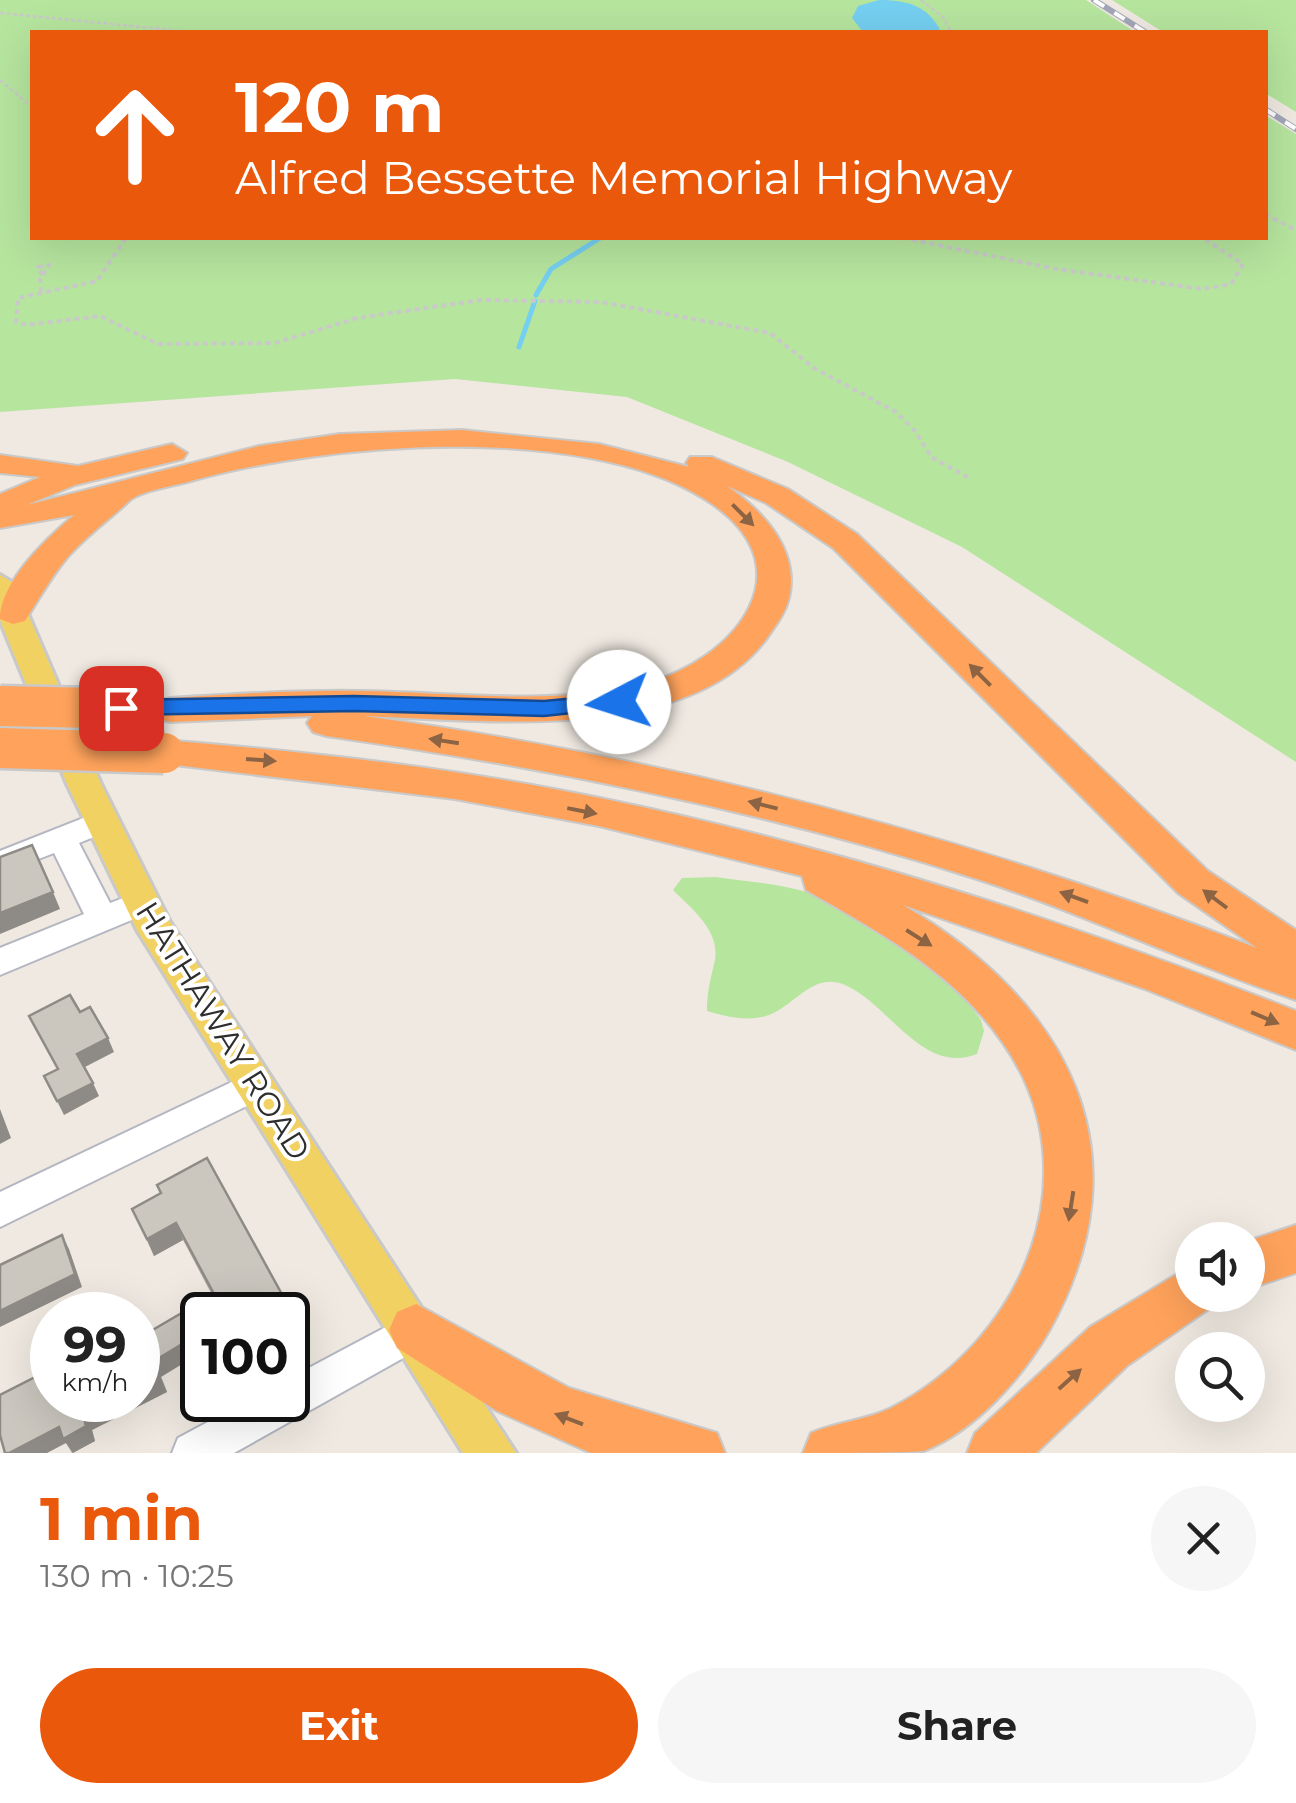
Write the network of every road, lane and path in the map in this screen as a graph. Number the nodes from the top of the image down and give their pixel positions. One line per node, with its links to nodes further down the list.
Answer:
1 (921, 0): 4 (path)
2 (0, 13): 3 (path)
3 (163, 30)
4 (950, 30)
5 (0, 80): 6 (path)
6 (30, 105)
7 (1268, 216): 8 (path)
8 (1296, 230)
9 (125, 240): 13 (path)
10 (913, 240): 11 (path)
11 (1206, 240)
12 (42, 276): 13 (path)
13 (41, 292): 16 (path)
14 (0, 464): 15 (highway)
15 (89, 472): 18 (highway); 30 (highway, one-way to 15)
16 (971, 479)
17 (140, 486): 19 (highway); 20 (highway); 22 (highway, one-way to 22)
18 (0, 505)
19 (0, 518)
20 (6, 599): 24 (main road, HATHAWAY ROAD)
21 (0, 706): 22 (highway, bridge)
22 (157, 709): 32 (highway, one-way to 22)
23 (0, 748): 26 (highway, one-way to 26, bridge)
24 (101, 822): 25 (street); 28 (main road, HATHAWAY ROAD)
25 (62, 838): 27 (street); 29 (street)
26 (776, 852): 33 (highway, one-way to 33); 40 (highway, one-way to 40)
27 (0, 863)
28 (142, 904): 29 (street); 34 (main road, HATHAWAY ROAD)
29 (103, 920): 31 (street)
30 (1296, 953)
31 (0, 962)
32 (1296, 982)
33 (1296, 1032)
34 (255, 1086): 35 (street); 39 (main road, HATHAWAY ROAD)
35 (0, 1210)
36 (1296, 1248): 37 (highway)
37 (1265, 1259)
38 (1175, 1301): 41 (highway, one-way to 38)
39 (416, 1330): 42 (street); 43 (main road, HATHAWAY ROAD); 44 (highway, one-way to 39)
40 (881, 1445): 45 (highway)
41 (997, 1451)
42 (193, 1453)
43 (491, 1453)
44 (697, 1453)
45 (831, 1453)

